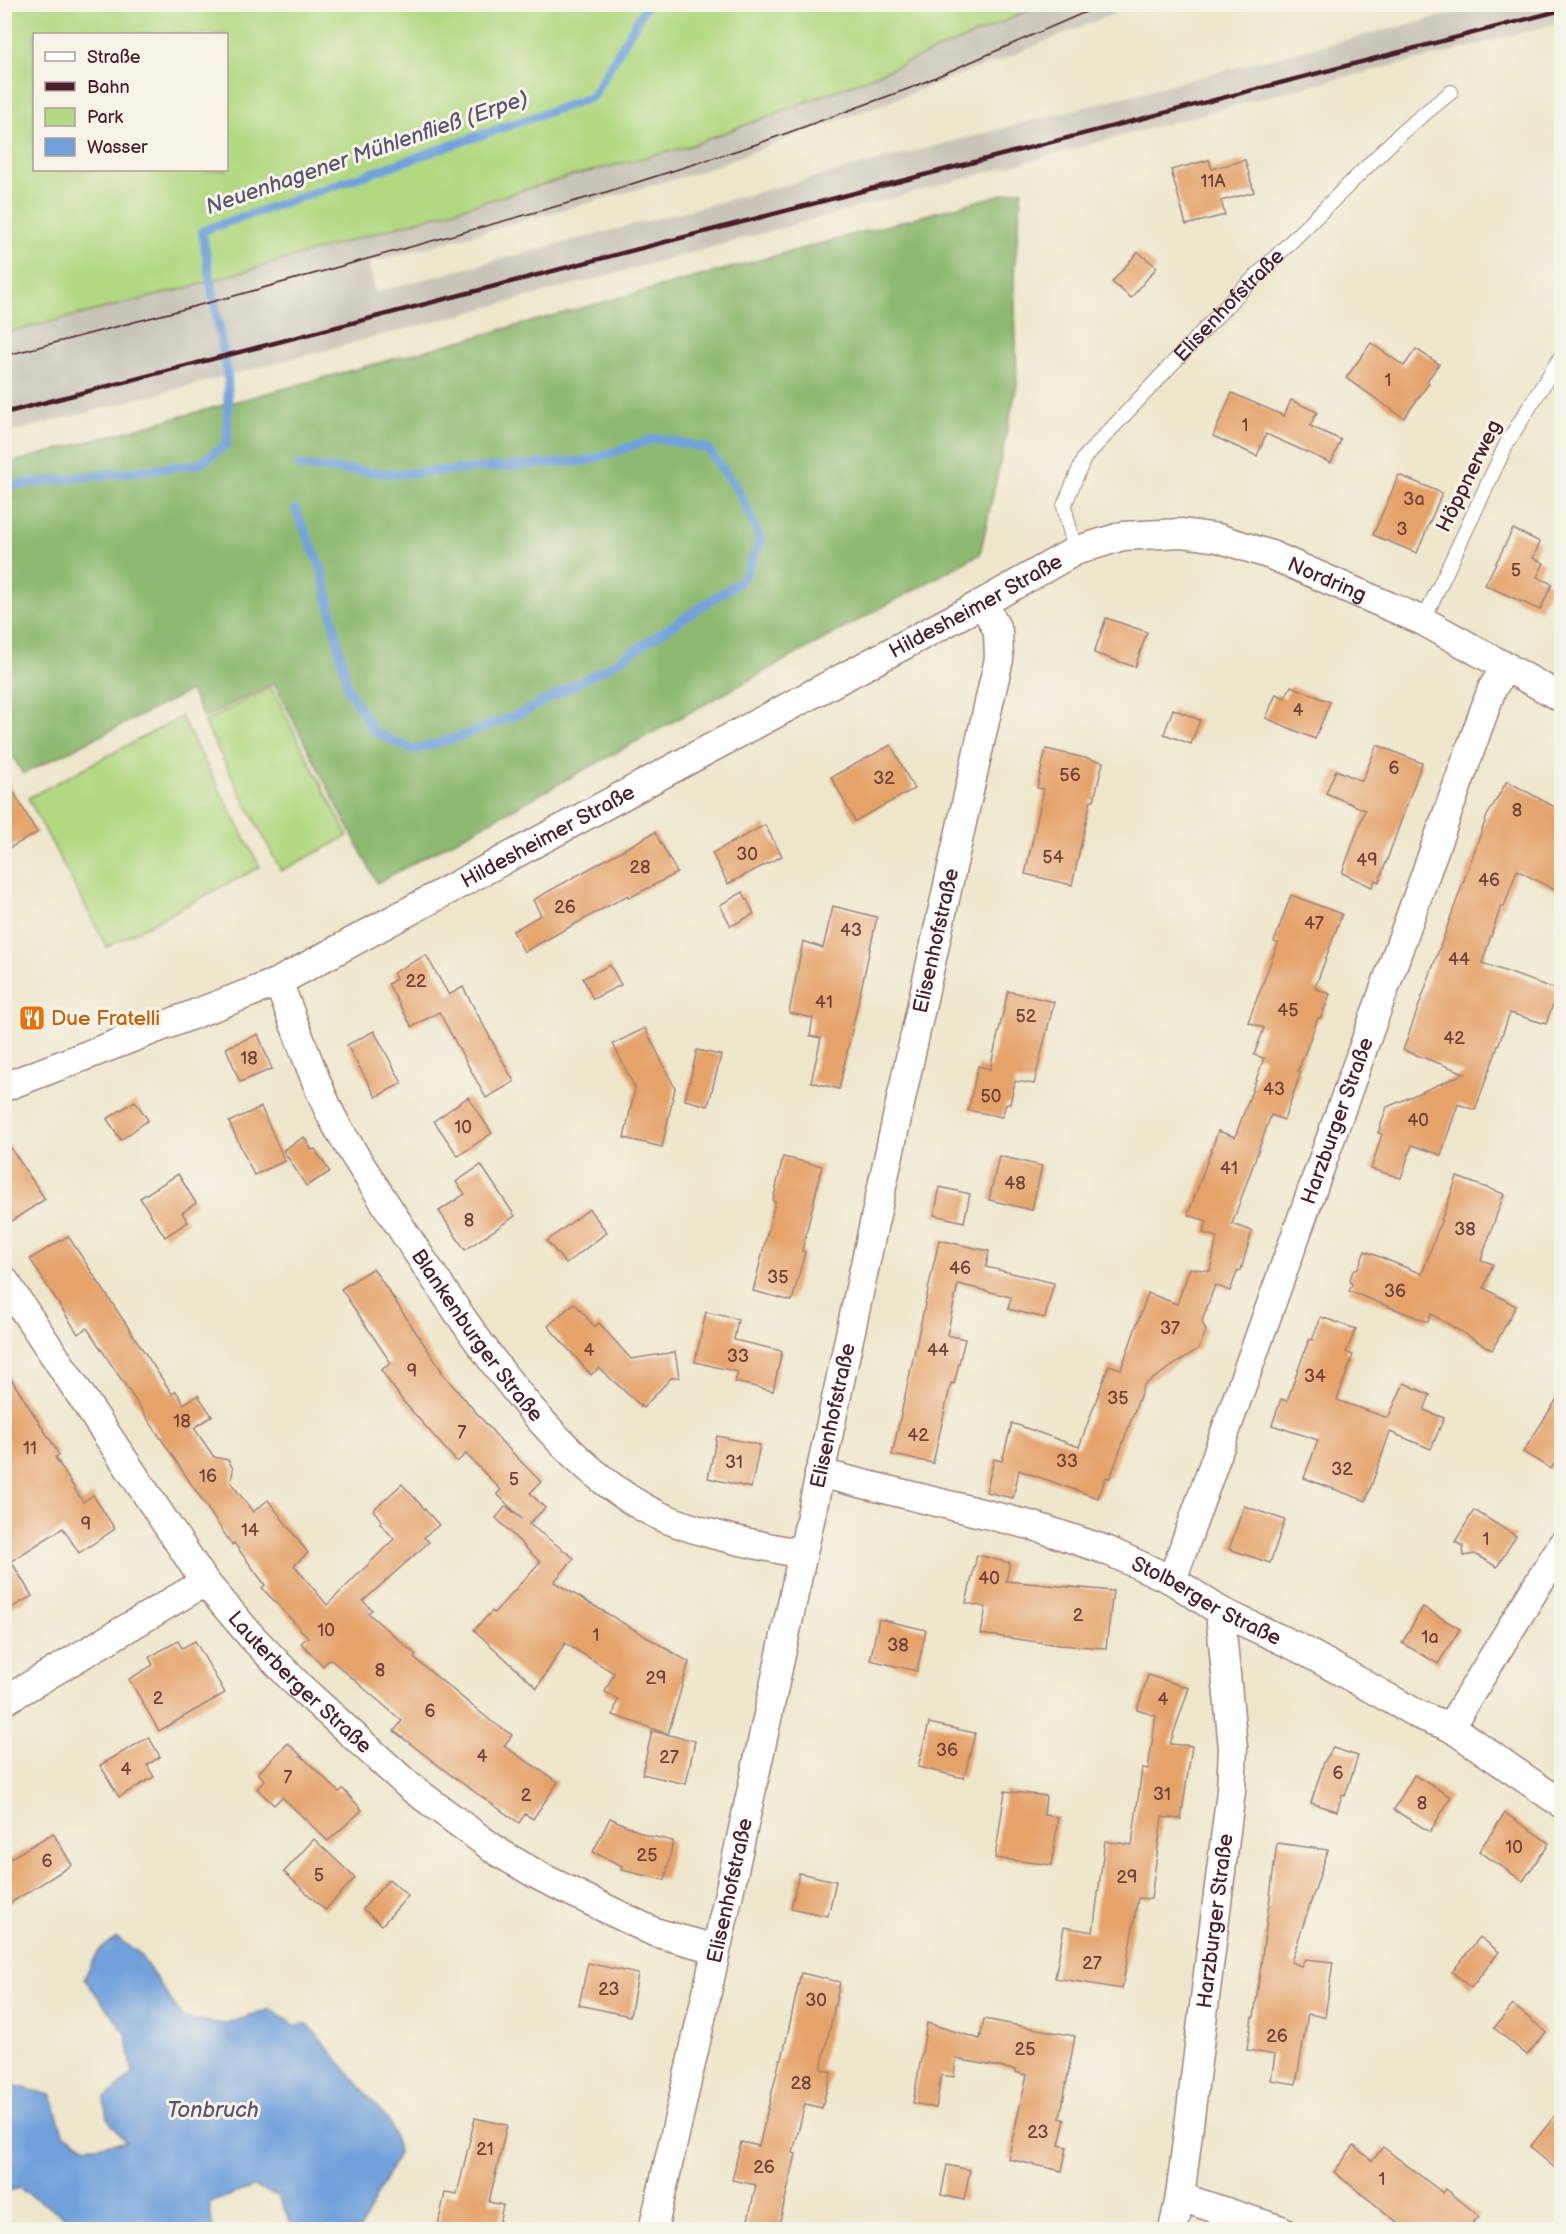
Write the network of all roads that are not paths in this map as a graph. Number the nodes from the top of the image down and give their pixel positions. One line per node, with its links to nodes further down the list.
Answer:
1 (1451, 92): 3 (lane, Elisenhofstraße)
2 (1562, 355): 5 (lane, Höppnerweg)
3 (1075, 551): 4 (street, Hildesheimer Straße); 5 (street, Nordring)
4 (983, 603): 8 (street, Hildesheimer Straße); 11 (street, Elisenhofstraße)
5 (1423, 621): 6 (street, Nordring)
6 (1506, 666): 7 (street, Nordring); 14 (street, Harzburger Straße)
7 (1562, 698)
8 (278, 982): 9 (street, Hildesheimer Straße); 13 (street, Blankenburger Straße)
9 (4, 1087)
10 (4, 1280): 15 (street, Lauterberger Straße)
11 (819, 1473): 13 (street, Elisenhofstraße); 14 (street, Stolberger Straße)
12 (1562, 1545): 18 (street)
13 (802, 1554): 20 (street, Elisenhofstraße)
14 (1172, 1580): 16 (street, Stolberger Straße)
15 (205, 1582): 17 (street); 20 (street, Lauterberger Straße)
16 (1221, 1611): 18 (street, Stolberger Straße); 21 (street, Harzburger Straße)
17 (4, 1701)
18 (1450, 1727): 19 (street, Stolberger Straße)
19 (1562, 1804)
20 (716, 1949): 22 (street, Elisenhofstraße)
21 (1180, 2197): 23 (street, Harzburger Straße); 24 (street)
22 (653, 2229)
23 (1173, 2229)
24 (1281, 2229)

